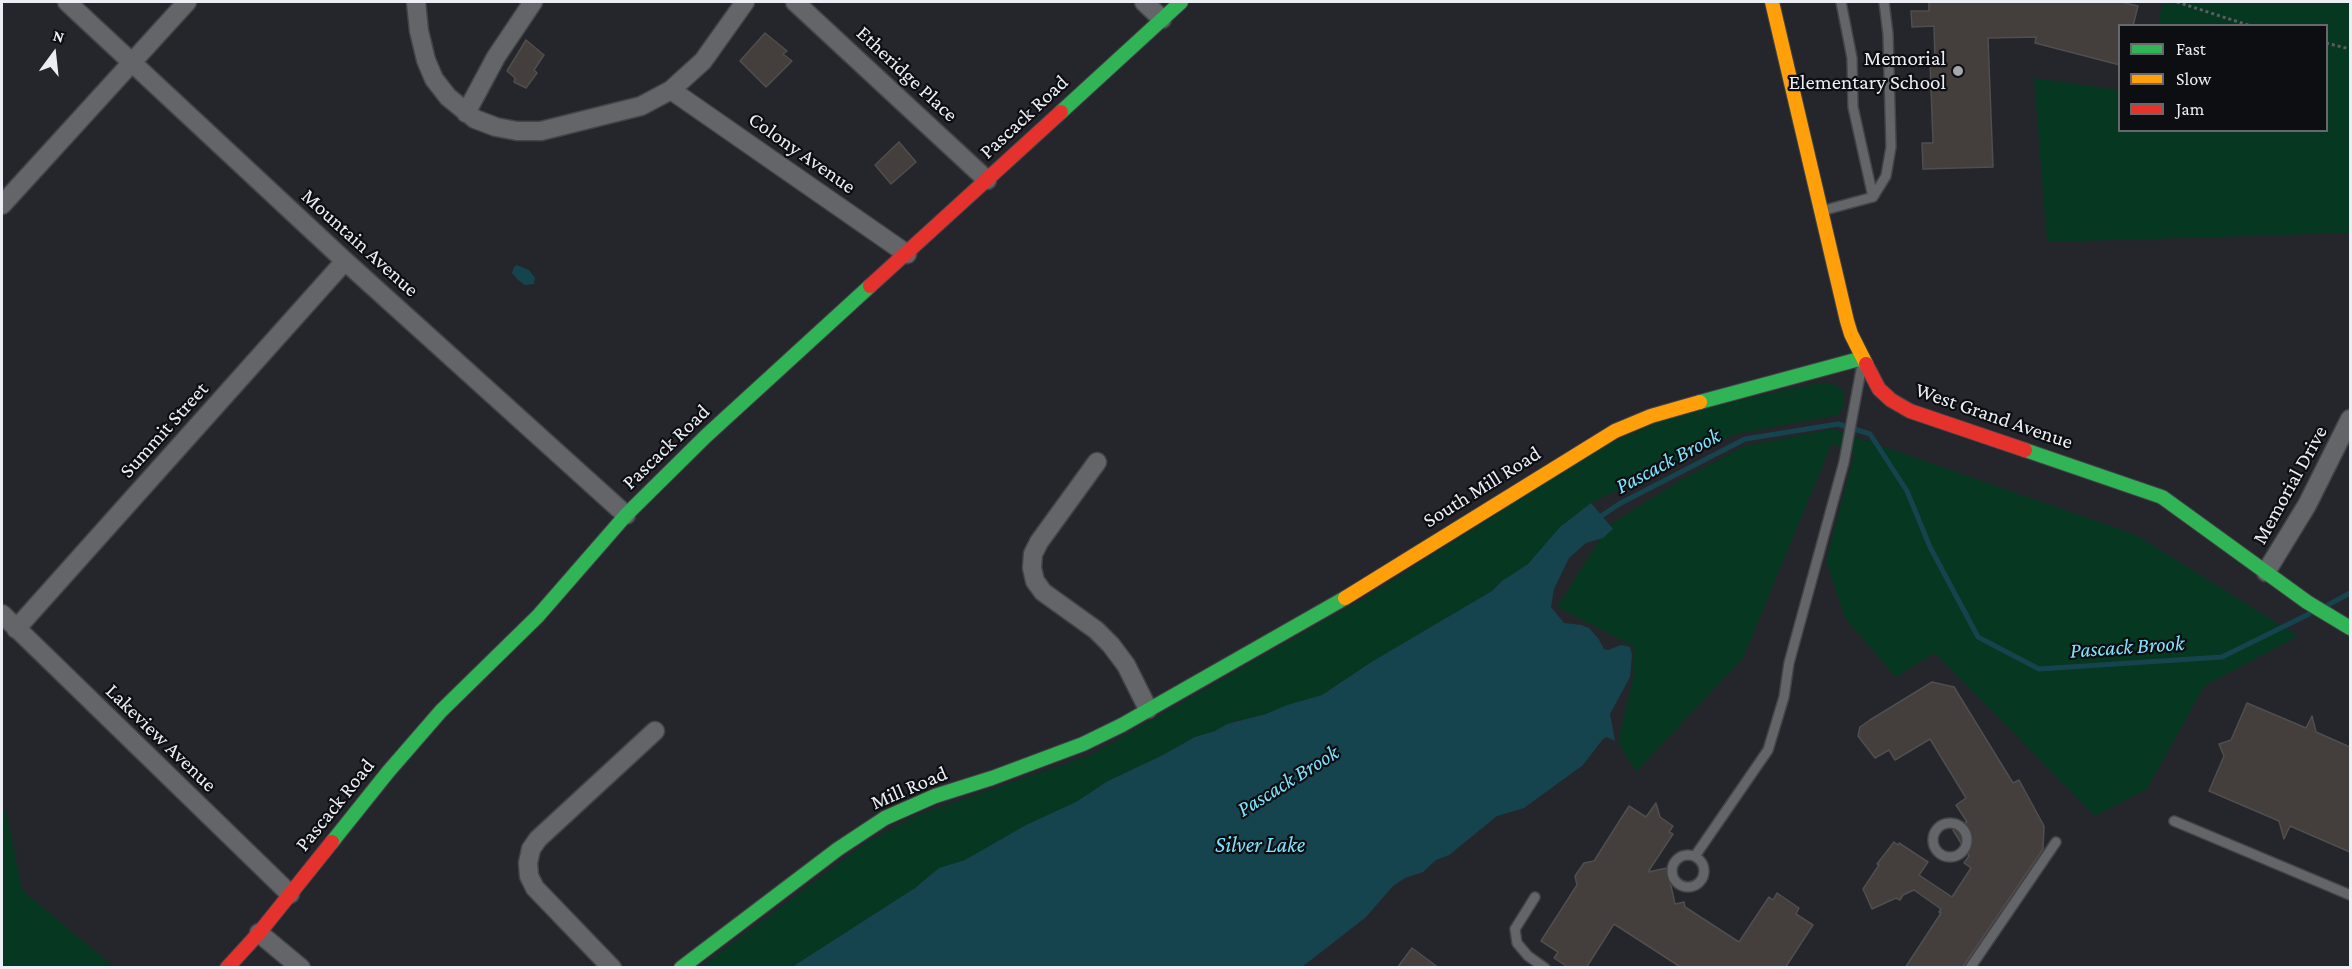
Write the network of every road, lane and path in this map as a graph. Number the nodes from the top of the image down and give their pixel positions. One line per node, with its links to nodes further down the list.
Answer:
1 (68, 2): 17 (street, Mountain Avenue)
2 (187, 2): 17 (street)
3 (416, 2): 19 (street)
4 (533, 2): 19 (street)
5 (744, 2): 18 (street)
6 (795, 2): 20 (street, Etheridge Place)
7 (1144, 2): 13 (street)
8 (1181, 2): 13 (street, Pascack Road)
9 (1772, 2): 23 (street, West Grand Avenue)
10 (1841, 2): 21 (lane)
11 (1884, 2): 21 (lane)
12 (2177, 2): 14 (path)
13 (1162, 19): 20 (street, Pascack Road)
14 (2245, 24)
15 (2328, 43): 16 (path)
16 (2350, 48)
17 (131, 63): 22 (street); 25 (street, Mountain Avenue)
18 (671, 90): 19 (street); 24 (street, Colony Avenue)
19 (466, 112)
20 (987, 180): 24 (street, Pascack Road)
21 (1873, 197): 23 (lane)
22 (2, 204)
23 (1821, 212): 26 (street, West Grand Avenue)
24 (907, 254): 29 (street, Pascack Road)
25 (345, 261): 29 (street, Mountain Avenue); 32 (street, Summit Street)
26 (1863, 358): 30 (street, West Grand Avenue); 34 (street, South Mill Road); 38 (lane)
27 (2350, 419): 30 (street, Memorial Drive)
28 (1097, 462): 34 (street)
29 (626, 515): 39 (street, Pascack Road)
30 (2266, 572): 33 (street, West Grand Avenue)
31 (2, 614): 32 (street, Lakeview Avenue)
32 (16, 628): 39 (street, Lakeview Avenue)
33 (2350, 628)
34 (1148, 709): 46 (street, Mill Road)
35 (655, 731): 45 (street)
36 (2174, 821): 40 (lane)
37 (2056, 842): 48 (lane)
38 (1695, 856)
39 (290, 894): 42 (street, Pascack Road)
40 (2350, 895)
41 (1535, 897): 47 (lane)
42 (259, 933): 43 (street, Pascack Road); 44 (street)
43 (227, 968)
44 (301, 968)
45 (612, 968)
46 (681, 968)
47 (1545, 968)
48 (1970, 968)

